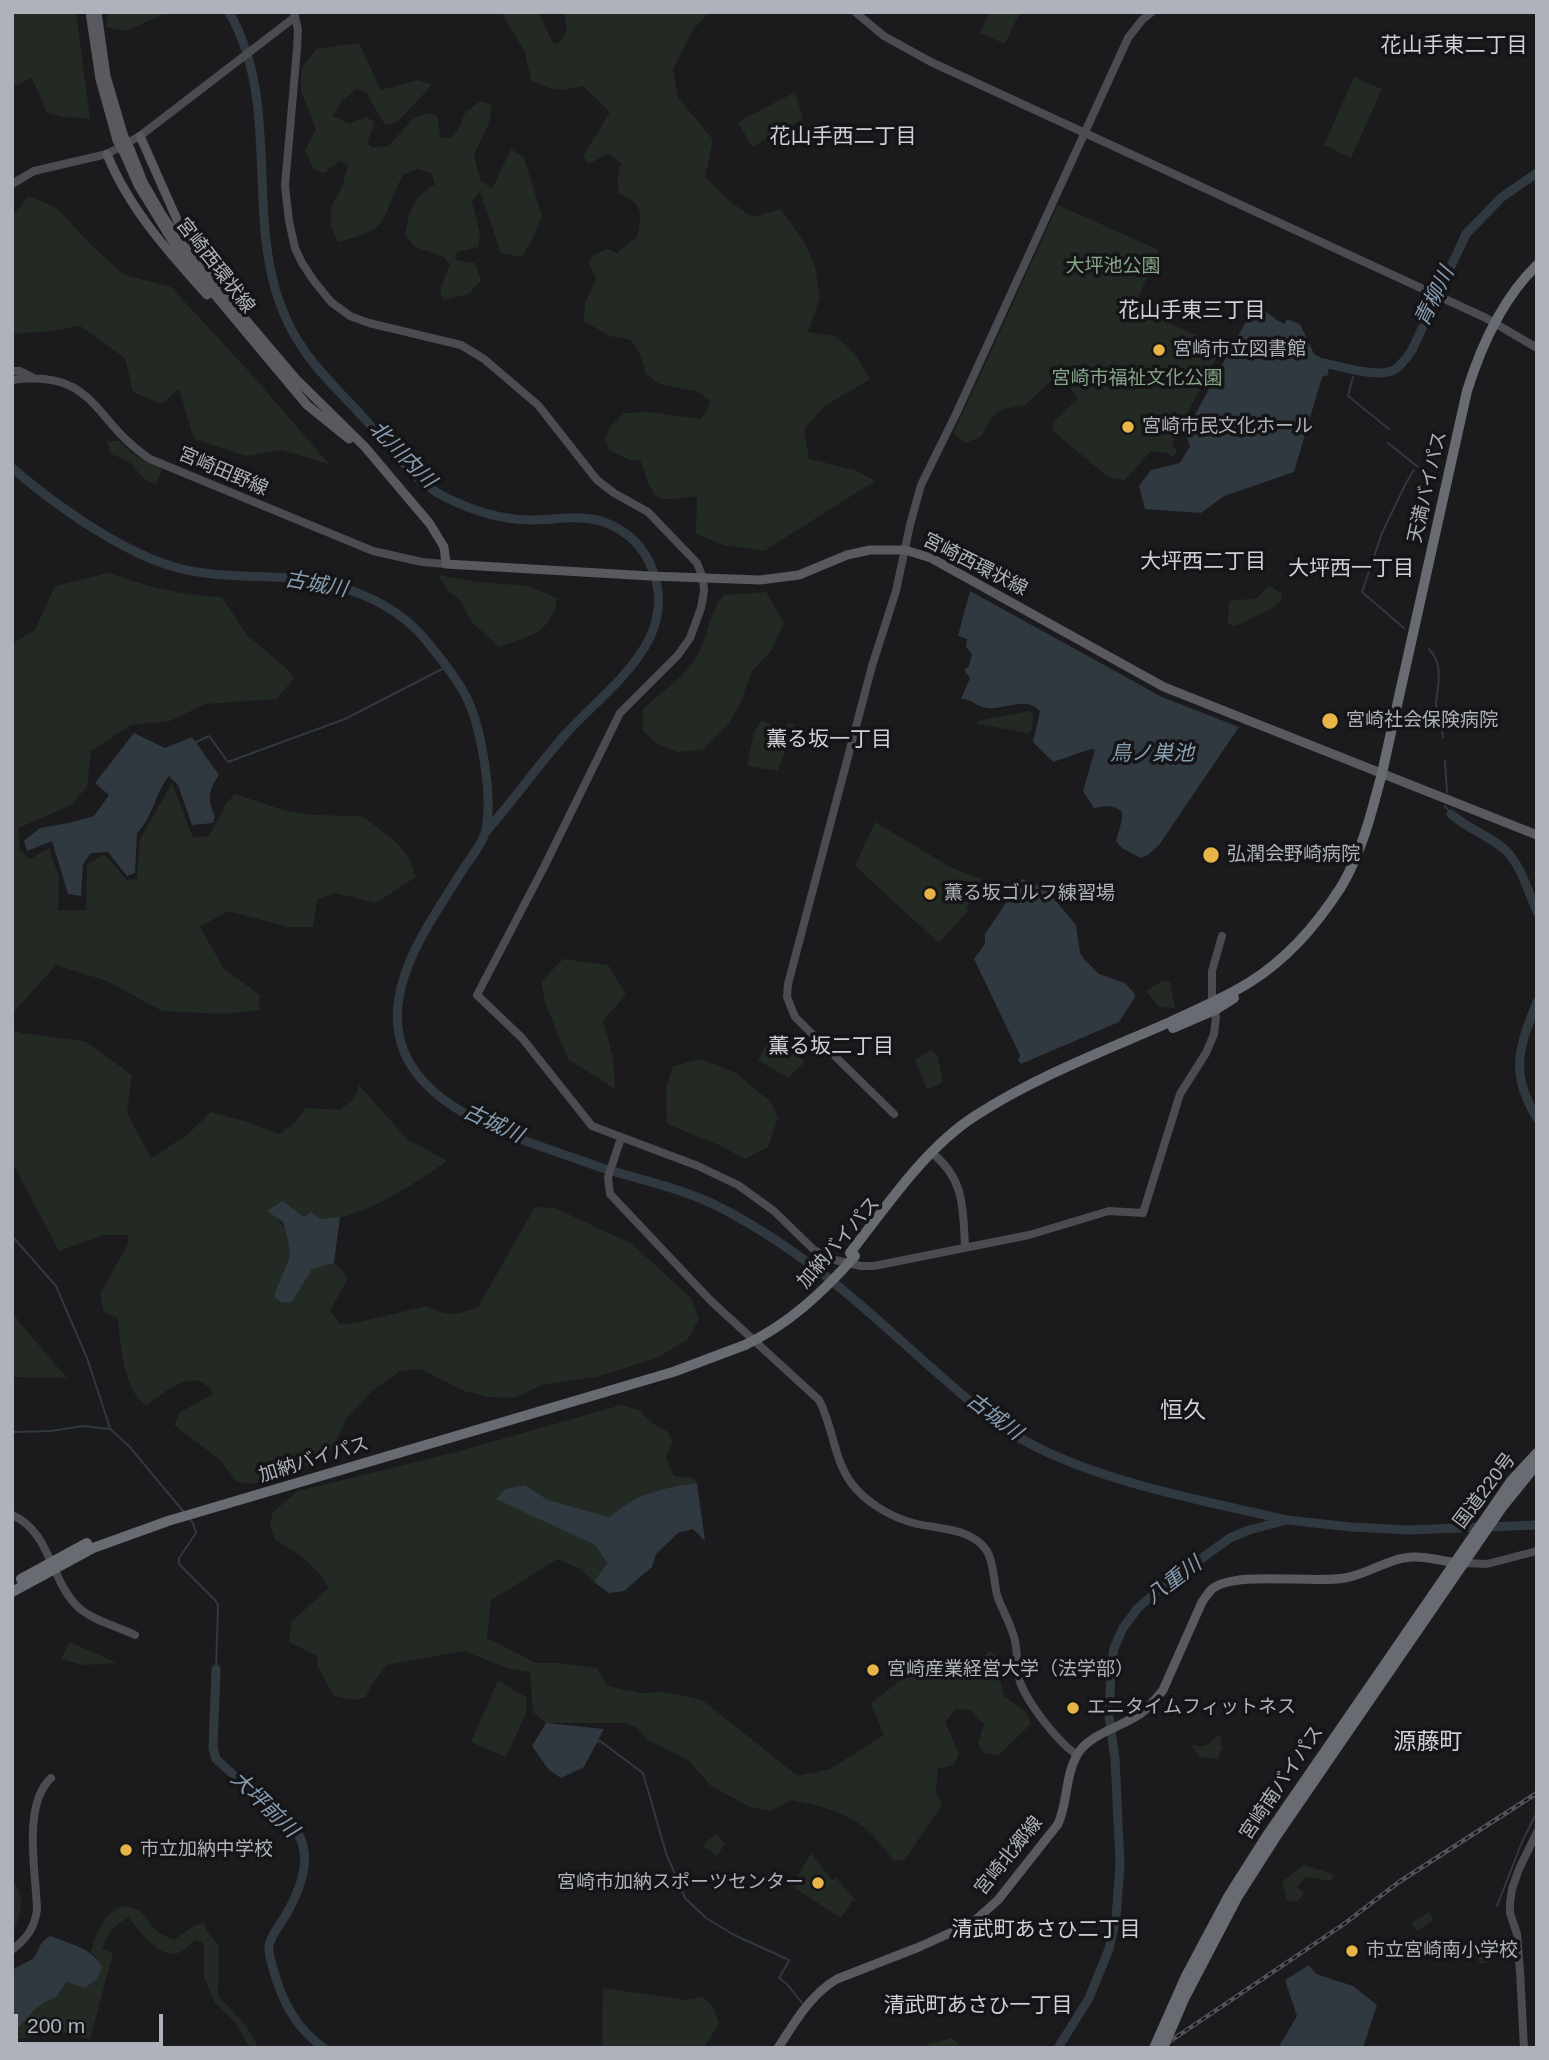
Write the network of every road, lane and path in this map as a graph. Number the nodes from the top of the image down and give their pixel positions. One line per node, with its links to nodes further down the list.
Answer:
1 (90, 12): 8 (main road, 宮崎西環状線)
2 (97, 12): 8 (main road, 宮崎西環状線)
3 (855, 12): 6 (street)
4 (1152, 12): 6 (street)
5 (295, 15): 7 (street); 24 (street)
6 (1084, 133): 16 (street); 22 (street)
7 (140, 136): 10 (street); 14 (main road)
8 (121, 139): 9 (main road, 宮崎西環状線, bridge)
9 (127, 151): 14 (main road, 宮崎西環状線); 15 (main road, 宮崎西環状線)
10 (107, 154): 11 (street); 15 (main road)
11 (12, 184)
12 (1537, 265): 16 (highway, 天満バイパス)
13 (1537, 274): 16 (highway, 天満バイパス)
14 (213, 282): 21 (main road, 宮崎西環状線)
15 (223, 306): 21 (main road, 宮崎西環状線)
16 (1498, 324): 17 (street); 25 (highway, 天満バイパス)
17 (1537, 348)
18 (12, 371): 19 (street)
19 (32, 377): 20 (street, 宮崎田野線); 23 (street, 宮崎田野線)
20 (12, 380)
21 (373, 457): 23 (main road, 宮崎西環状線)
22 (905, 550): 24 (main road, 宮崎西環状線); 25 (main road, 宮崎西環状線); 29 (street)
23 (446, 564): 24 (main road, 宮崎西環状線)
24 (703, 578): 30 (street)
25 (1385, 774): 26 (main road, 宮崎西環状線); 28 (highway, 加納バイパス)
26 (1537, 835)
27 (1222, 936): 28 (street)
28 (1214, 1006): 31 (highway, 加納バイパス); 32 (street)
29 (894, 1114)
30 (621, 1138): 32 (street); 43 (street)
31 (935, 1155): 32 (street); 39 (highway, 加納バイパス, bridge)
32 (965, 1247)
33 (1537, 1453): 35 (highway, 国道220号)
34 (1537, 1464): 35 (highway, 国道220号)
35 (1499, 1506): 38 (highway, 国道220号)
36 (12, 1515): 39 (street)
37 (1537, 1551): 38 (street)
38 (1463, 1558): 43 (main road); 48 (highway, 宮崎南バイパス); 49 (highway, 宮崎南バイパス, bridge)
39 (53, 1565): 40 (highway, 加納バイパス); 41 (highway, 加納バイパス); 42 (street)
40 (12, 1583)
41 (12, 1592)
42 (135, 1635)
43 (1077, 1755): 47 (main road, 宮崎北郷線)
44 (51, 1778): 46 (street)
45 (1537, 1832): 50 (street)
46 (12, 1950)
47 (778, 2048)
48 (1154, 2048)
49 (1163, 2048)
50 (1524, 2048)

